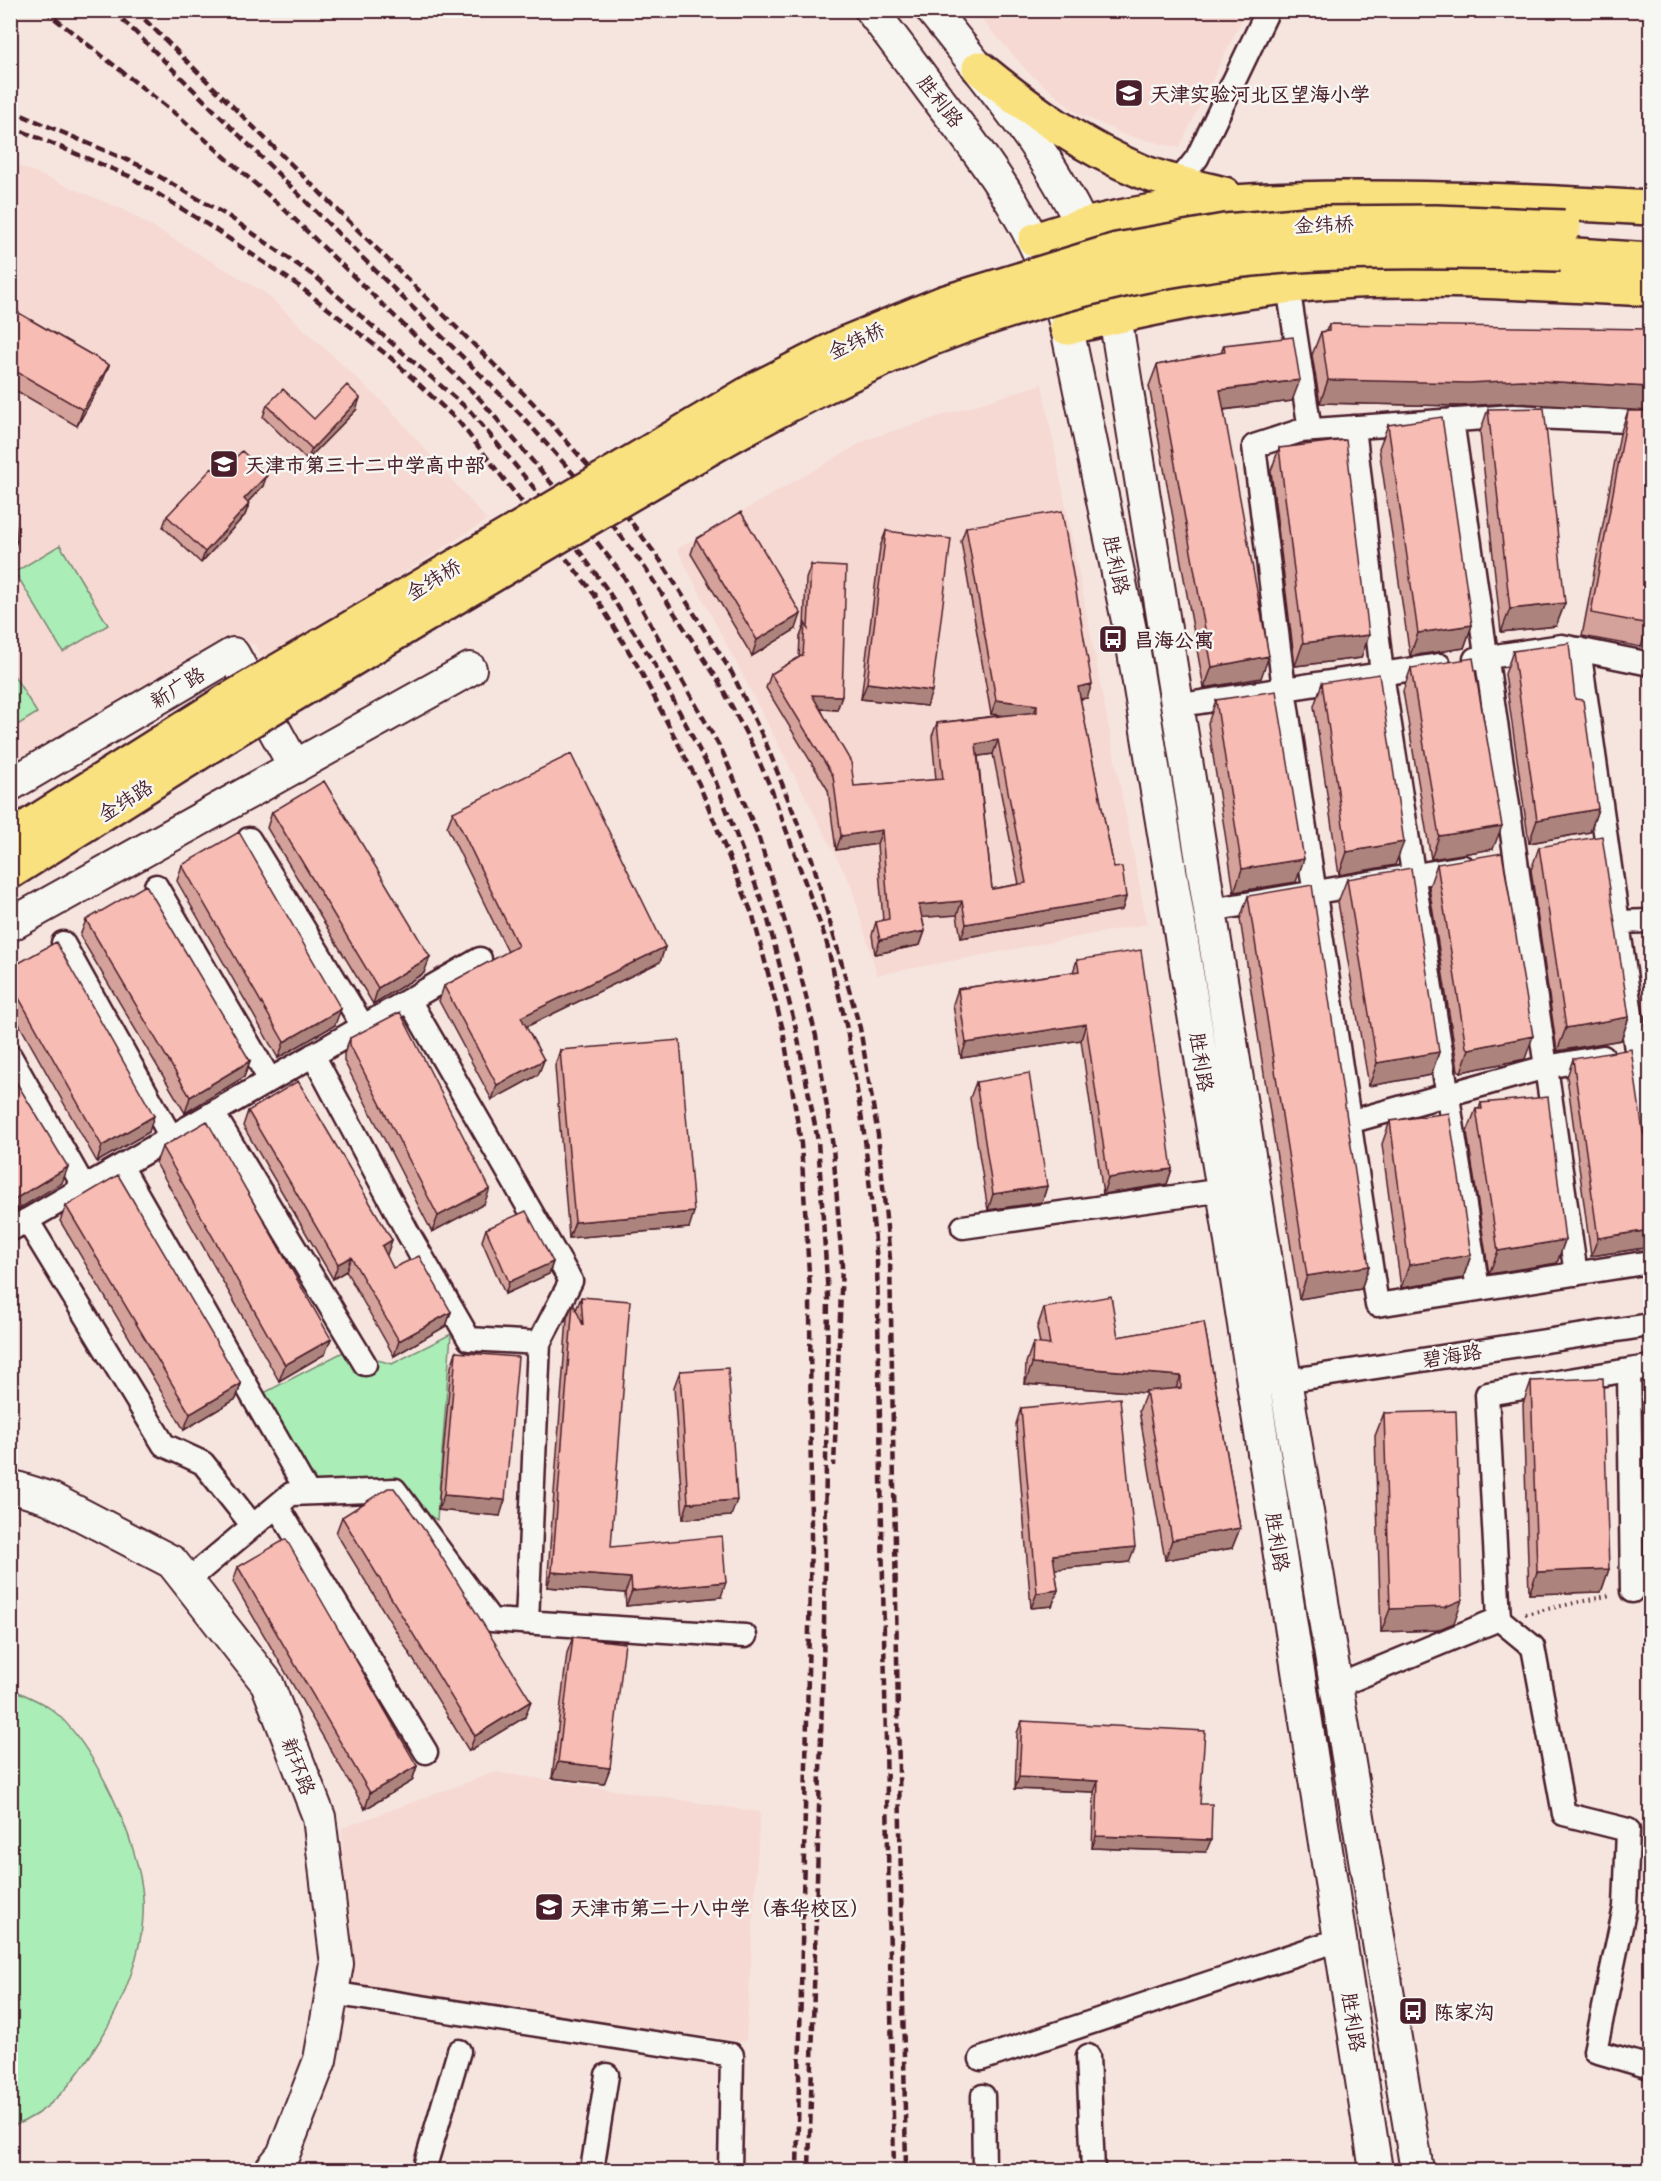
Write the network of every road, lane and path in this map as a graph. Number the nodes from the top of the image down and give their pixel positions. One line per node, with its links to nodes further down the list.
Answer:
1 (871, 10): 11 (main road, 胜利路)
2 (932, 10): 4 (main road, 胜利路)
3 (1268, 10): 5 (street)
4 (979, 69): 5 (main road); 9 (main road, 胜利路)
5 (1180, 183): 6 (main road); 8 (street)
6 (1246, 200): 7 (main road); 8 (main road)
7 (1650, 208)
8 (1127, 214): 9 (main road)
9 (1082, 224): 11 (main road); 16 (main road, 胜利路)
10 (1650, 229): 12 (main road)
11 (1035, 240): 17 (main road, 胜利路)
12 (1563, 240): 13 (main road); 29 (main road, 金纬桥, bridge)
13 (1650, 260)
14 (1288, 286): 15 (main road); 16 (main road); 21 (street)
15 (1650, 289)
16 (1115, 316): 17 (main road); 28 (main road, 胜利路)
17 (1067, 328): 62 (main road, 胜利路)
18 (1452, 420): 19 (street); 20 (street); 23 (street)
19 (1650, 422)
20 (1354, 427): 21 (street); 26 (street)
21 (1310, 430): 27 (street)
22 (1580, 649): 23 (street); 24 (street); 34 (street)
23 (1488, 657): 26 (street); 37 (street)
24 (1650, 664)
25 (470, 669): 30 (main road)
26 (1382, 674): 27 (street); 39 (street)
27 (1284, 689): 28 (street); 41 (street)
28 (1175, 706): 42 (main road, 胜利路)
29 (234, 714): 32 (main road, 金纬路); 38 (main road, 金纬路)
30 (295, 767): 31 (main road, 新广路); 45 (main road)
31 (10, 785)
32 (10, 838)
33 (249, 839): 49 (street)
34 (1607, 843): 35 (street); 44 (street)
35 (1584, 847)
36 (1539, 854): 37 (street)
37 (1516, 858): 39 (street); 53 (street)
38 (10, 872)
39 (1413, 875): 41 (street); 55 (street)
40 (156, 886): 54 (street)
41 (1315, 892): 42 (street); 57 (street)
42 (1211, 910): 72 (main road, 胜利路)
43 (1650, 921): 44 (street)
44 (1618, 922): 50 (street)
45 (10, 925)
46 (63, 943): 58 (street)
47 (480, 959): 48 (street)
48 (409, 1000): 49 (street); 69 (street)
49 (363, 1026): 52 (street)
50 (1641, 1044): 53 (street); 59 (street)
51 (10, 1056): 61 (street)
52 (313, 1056): 54 (street); 69 (street)
53 (1546, 1067): 55 (street); 66 (street)
54 (270, 1080): 56 (street)
55 (1447, 1095): 57 (street); 67 (street)
56 (213, 1113): 58 (street); 70 (street)
57 (1349, 1122): 67 (street)
58 (171, 1137): 60 (street)
59 (1650, 1142)
60 (121, 1166): 61 (street); 75 (street)
61 (84, 1187): 63 (street)
62 (1223, 1190): 64 (street); 73 (main road, 胜利路)
63 (19, 1225): 77 (street)
64 (963, 1227)
65 (1650, 1262): 66 (street)
66 (1576, 1274): 67 (street)
67 (1478, 1289)
68 (1650, 1325): 72 (street, 碧海路)
69 (539, 1343): 81 (street)
70 (365, 1364)
71 (1640, 1369): 79 (street); 80 (street)
72 (1285, 1380): 73 (street, 碧海路); 83 (main road, 胜利路)
73 (1254, 1386): 85 (main road, 胜利路)
74 (10, 1485): 78 (main road, 新环路)
75 (308, 1493): 76 (street); 81 (street)
76 (277, 1506): 77 (street); 84 (street)
77 (253, 1526): 78 (street)
78 (187, 1581): 86 (main road, 新环路)
79 (1632, 1591): 80 (path)
80 (1499, 1619): 83 (street); 90 (street)
81 (527, 1622): 82 (street)
82 (745, 1636)
83 (1337, 1686): 100 (main road, 胜利路)
84 (426, 1752)
85 (1341, 1939): 89 (street); 99 (main road, 胜利路)
86 (331, 1993): 93 (main road, 新环路); 96 (street)
87 (459, 2051): 94 (street)
88 (1088, 2056): 98 (street)
89 (981, 2060)
90 (1650, 2067)
91 (607, 2075): 95 (street)
92 (982, 2096): 97 (street)
93 (272, 2170)
94 (424, 2170)
95 (592, 2170)
96 (730, 2170)
97 (984, 2170)
98 (1093, 2170)
99 (1376, 2170)
100 (1417, 2170)

